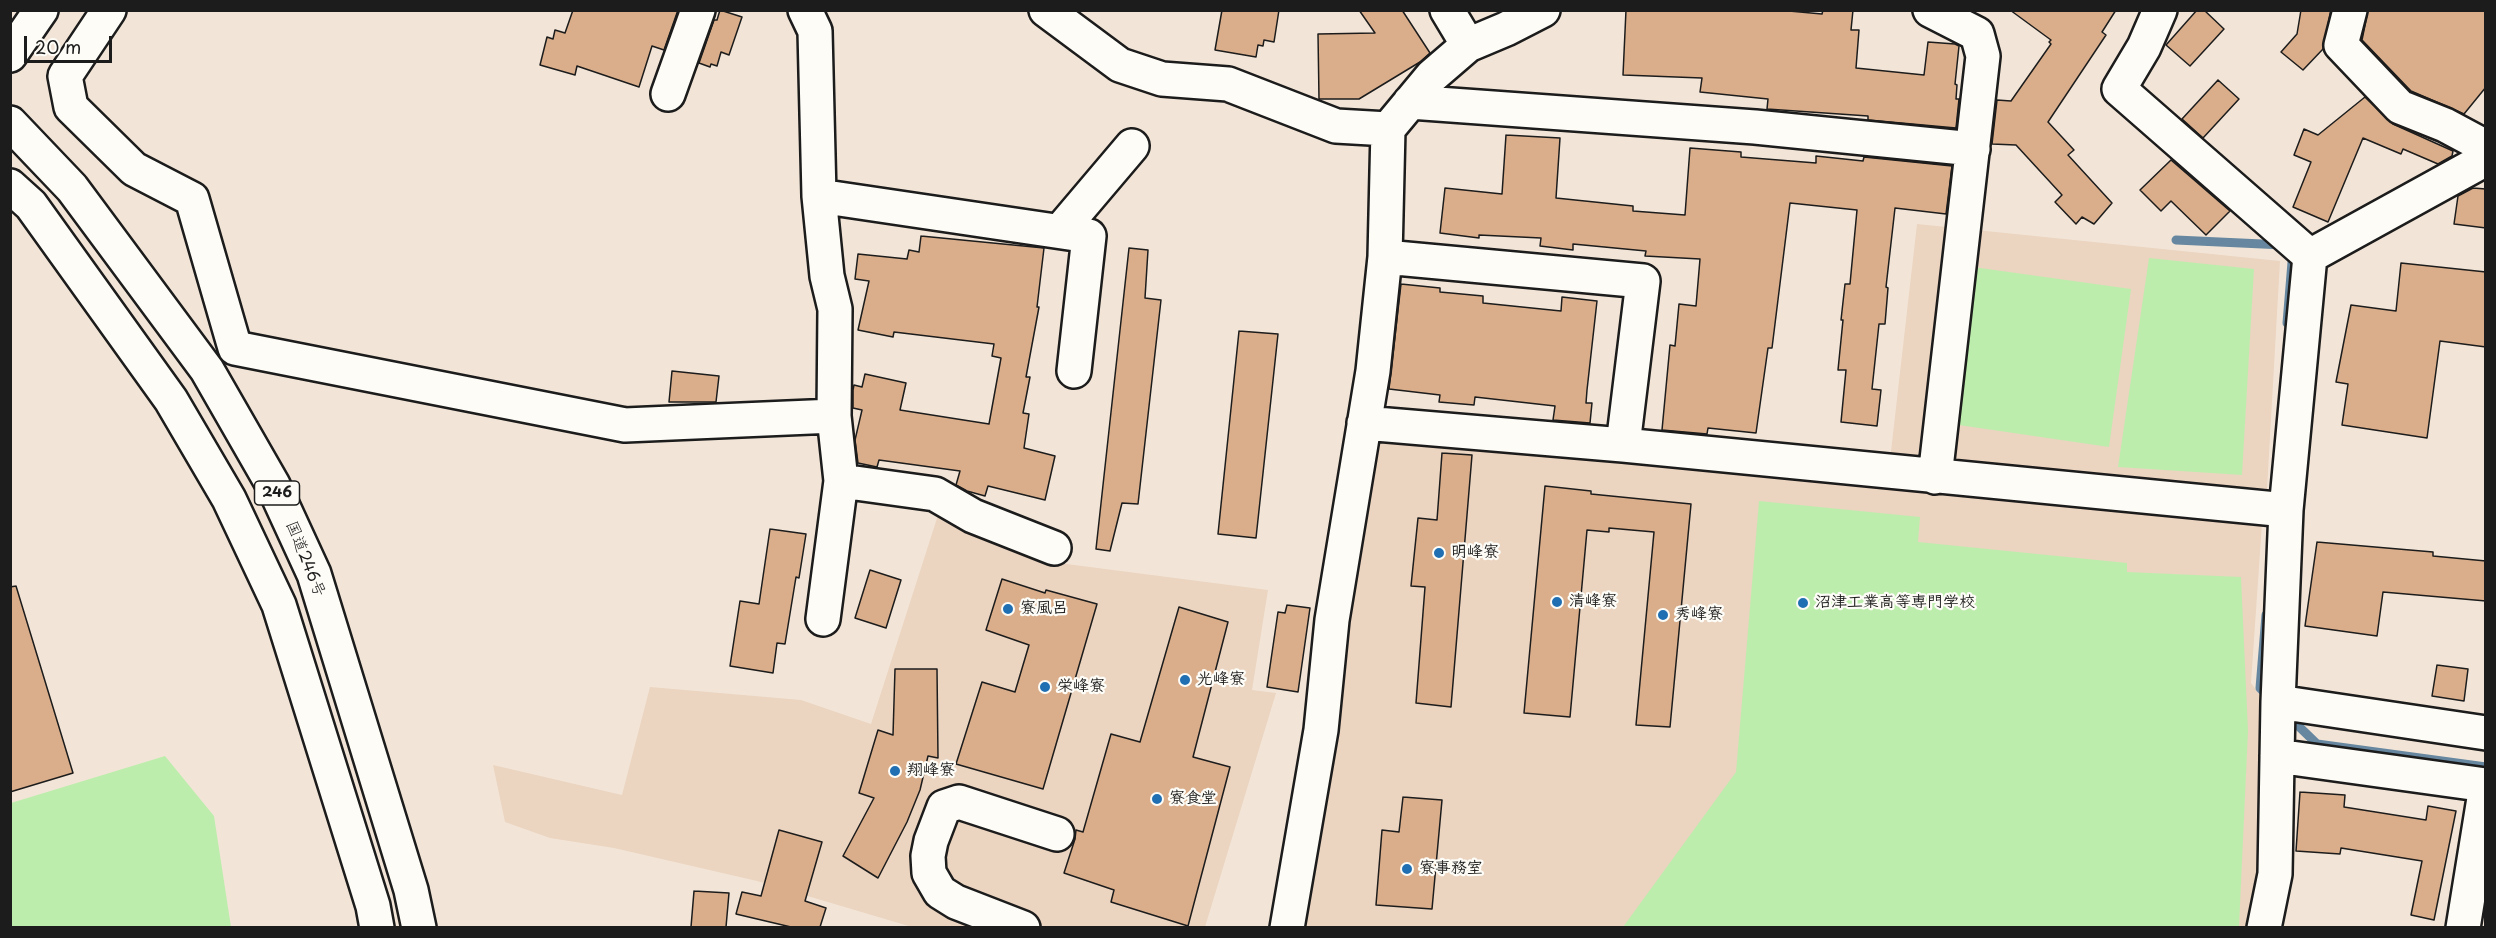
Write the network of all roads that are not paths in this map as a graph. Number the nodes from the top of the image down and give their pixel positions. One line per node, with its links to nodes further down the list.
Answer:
1 (41, 10): 12 (main road)
2 (109, 10): 27 (main road)
3 (698, 10): 13 (main road)
4 (805, 10): 22 (main road)
5 (1046, 10): 16 (main road)
6 (1447, 10): 11 (main road)
7 (1543, 10): 11 (main road)
8 (1929, 10): 19 (main road)
9 (2160, 10): 24 (main road)
10 (2350, 10): 18 (main road)
11 (1468, 45): 14 (main road)
12 (10, 55)
13 (668, 94)
14 (1410, 102): 16 (main road); 19 (main road)
15 (10, 123): 41 (main road, 国道246号 / 246)
16 (1389, 129): 25 (main road)
17 (1132, 146): 23 (main road)
18 (2486, 147)
19 (1973, 149): 30 (main road)
20 (2486, 159): 24 (main road)
21 (10, 186): 40 (main road, 246)
22 (819, 196): 23 (main road); 27 (main road)
23 (1060, 231): 26 (main road)
24 (2310, 255): 32 (main road)
25 (1385, 257): 28 (main road); 29 (main road)
26 (1074, 370)
27 (834, 416): 31 (main road)
28 (1364, 423): 29 (main road); 43 (main road)
29 (1623, 445): 30 (main road)
30 (1935, 477): 32 (main road)
31 (841, 481): 33 (main road); 34 (main road)
32 (2286, 510): 35 (main road)
33 (1054, 548)
34 (823, 619)
35 (2278, 702): 36 (main road); 37 (main road)
36 (2486, 733)
37 (2277, 756): 38 (main road); 44 (main road)
38 (2486, 785): 45 (main road)
39 (1057, 834): 42 (main road)
40 (377, 927)
41 (418, 927)
42 (1023, 927)
43 (1287, 927)
44 (2264, 927)
45 (2463, 927)

